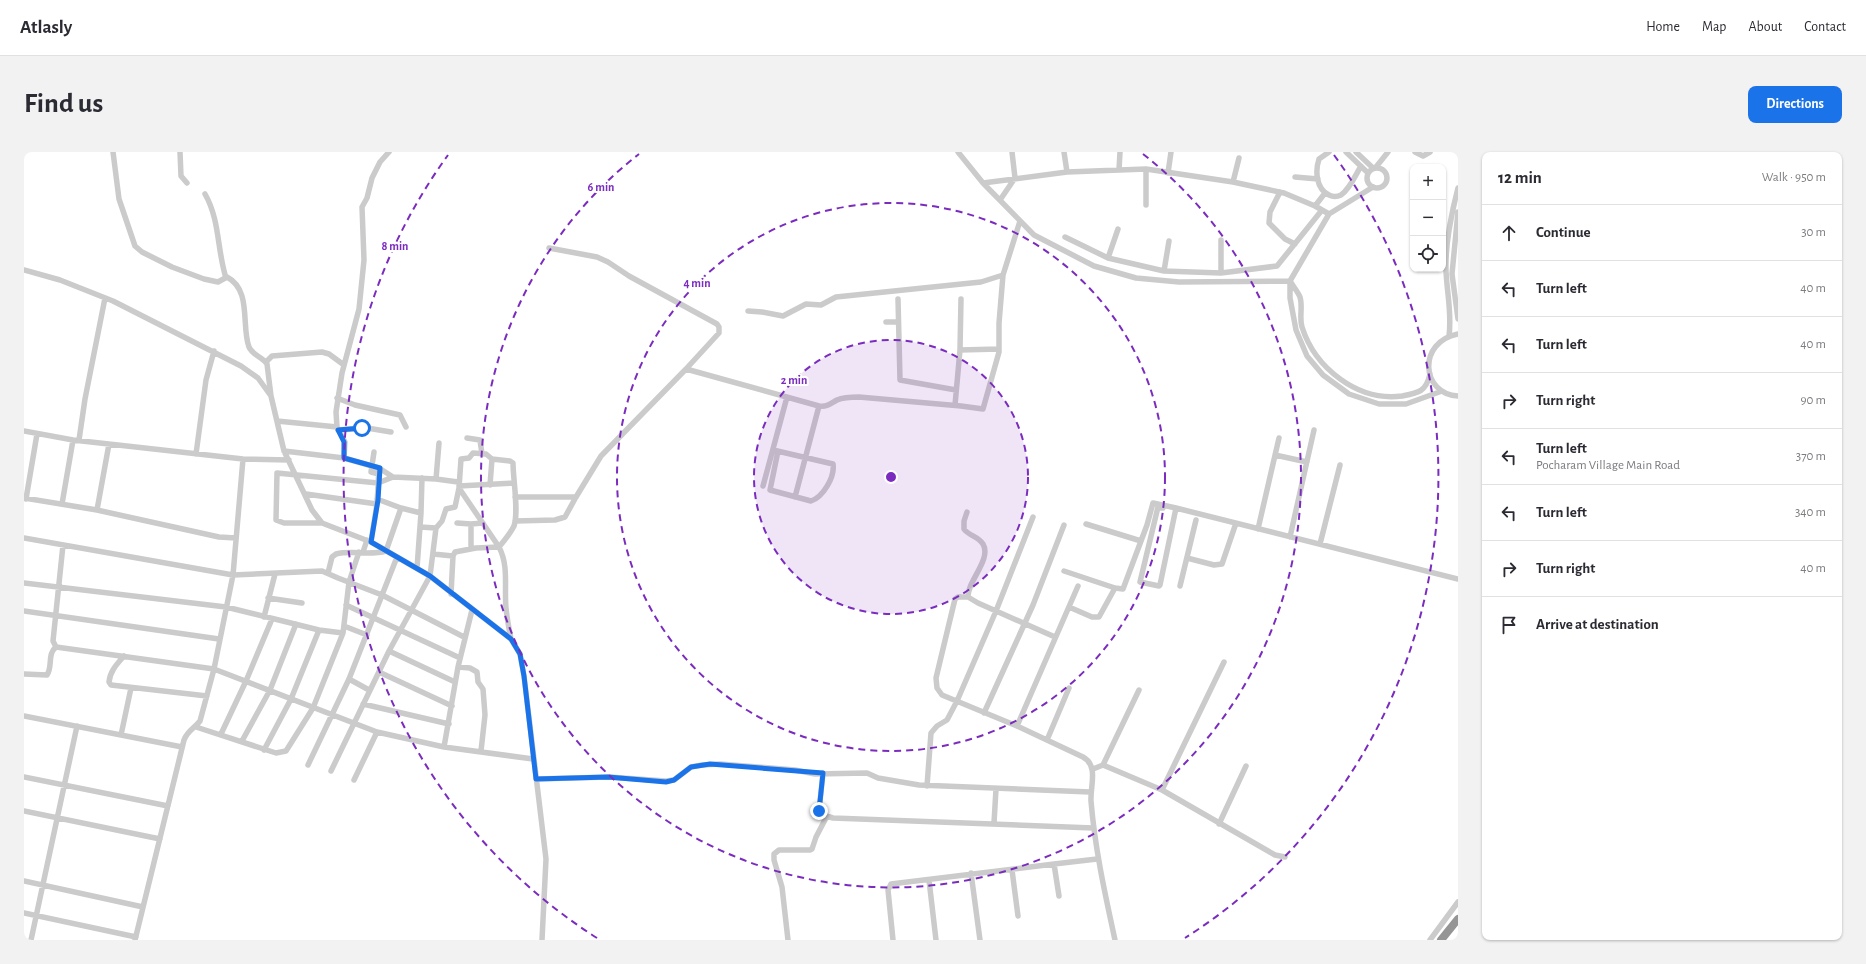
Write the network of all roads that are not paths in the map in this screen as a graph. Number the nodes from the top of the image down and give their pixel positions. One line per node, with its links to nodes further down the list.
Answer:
1 (112, 152): 52 (street)
2 (180, 152): 27 (street)
3 (389, 152): 67 (street)
4 (958, 152): 28 (street)
5 (1012, 152): 24 (street)
6 (1064, 152): 20 (street)
7 (1120, 152): 19 (street)
8 (1171, 152): 21 (street)
9 (1328, 152): 25 (street)
10 (1356, 152): 17 (street)
11 (1388, 152): 17 (street)
12 (1415, 152): 13 (street)
13 (1430, 152)
14 (1346, 153): 16 (street)
15 (1239, 158): 26 (street)
16 (1361, 166): 22 (street); 32 (street)
17 (1375, 168): 22 (street); 29 (street)
18 (1146, 169): 19 (street); 21 (street); 35 (street)
19 (1119, 170): 20 (street)
20 (1068, 172): 24 (street)
21 (1168, 173): 26 (street)
22 (1368, 173): 29 (street)
23 (1296, 177): 25 (street)
24 (1015, 178): 28 (street); 34 (street)
25 (1318, 180): 32 (street)
26 (1233, 182): 31 (street)
27 (187, 183)
28 (983, 183): 34 (street)
29 (1373, 187): 39 (street)
30 (1458, 188): 62 (street)
31 (1280, 192): 36 (street); 45 (street)
32 (1325, 193): 36 (street)
33 (205, 194): 52 (street)
34 (1000, 200): 40 (street)
35 (1146, 205)
36 (1315, 206): 37 (street)
37 (1322, 210): 39 (street); 45 (street)
38 (1458, 212): 58 (street)
39 (1329, 214): 53 (street)
40 (1020, 221): 51 (street); 53 (street)
41 (1118, 229): 47 (street)
42 (1065, 237): 47 (street)
43 (1221, 240): 50 (street)
44 (1169, 241): 49 (street)
45 (1295, 244): 50 (street)
46 (549, 248): 68 (street)
47 (1108, 258): 49 (street)
48 (24, 270): 54 (street)
49 (1164, 271): 50 (street)
50 (1221, 273)
51 (1003, 275): 57 (street); 63 (street)
52 (226, 278): 66 (street)
53 (1290, 281): 69 (street); 71 (street)
54 (105, 298): 65 (street); 88 (street)
55 (898, 299): 60 (street)
56 (961, 300): 64 (street)
57 (748, 311)
58 (1458, 319)
59 (886, 322): 60 (street)
60 (898, 322): 70 (street)
61 (1458, 334): 62 (street)
62 (1449, 336): 69 (street)
63 (1000, 349): 64 (street); 76 (street)
64 (960, 350): 70 (street)
65 (214, 351): 72 (street); 94 (street)
66 (266, 362): 67 (street); 72 (street)
67 (344, 365): 75 (street)
68 (686, 369): 74 (street); 118 (street)
69 (1430, 374): 71 (street)
70 (956, 390): 76 (street)
71 (1442, 391): 73 (street)
72 (271, 396): 78 (street)
73 (1458, 396)
74 (787, 397): 77 (street); 92 (street)
75 (337, 398): 79 (street); 80 (street)
76 (955, 405): 77 (street)
77 (819, 406): 98 (street)
78 (277, 421): 80 (street); 91 (street)
79 (406, 427)
80 (337, 428): 83 (street); 97 (street)
81 (1314, 430): 102 (street)
82 (24, 431): 84 (street)
83 (391, 432)
84 (37, 434): 87 (street); 120 (street)
85 (467, 438): 95 (street)
86 (1279, 438): 96 (street)
87 (73, 440): 88 (street); 122 (street)
88 (79, 440): 90 (street)
89 (439, 443): 110 (street)
90 (109, 444): 94 (street); 125 (street)
91 (284, 451): 97 (street); 101 (street)
92 (776, 451): 98 (street); 115 (street); 119 (street)
93 (374, 452): 103 (street)
94 (196, 454): 99 (street)
95 (482, 454): 100 (street); 113 (street)
96 (1275, 455): 102 (street); 140 (street)
97 (344, 458): 103 (street)
98 (806, 458): 119 (street); 119 (street)
99 (243, 459): 101 (street); 143 (street)
100 (492, 459): 112 (street); 114 (street)
101 (290, 460): 106 (street)
102 (1307, 462): 141 (street)
103 (372, 465): 105 (street); 107 (street)
104 (1340, 465): 146 (street)
105 (380, 468): 107 (street); 108 (street)
106 (295, 474): 111 (street); 116 (street); 131 (street)
107 (379, 474): 111 (street)
108 (393, 477): 109 (street); 111 (street)
109 (422, 478): 110 (street); 127 (street)
110 (436, 479): 113 (street)
111 (378, 483): 121 (street)
112 (514, 483): 114 (street); 117 (street)
113 (459, 485): 114 (street); 135 (street); 139 (street)
114 (490, 485)
115 (764, 486)
116 (306, 494): 121 (street); 131 (street)
117 (515, 497): 118 (street); 130 (street)
118 (576, 497): 130 (street)
119 (795, 497)
120 (25, 498): 122 (street)
121 (377, 502): 123 (street); 144 (street)
122 (62, 504): 125 (street)
123 (402, 508): 127 (street); 150 (street)
124 (1176, 509): 124 (street); 133 (street); 145 (street)
125 (97, 510): 143 (street)
126 (967, 512): 171 (street)
127 (421, 513): 138 (street)
128 (1033, 517): 180 (street)
129 (1196, 520): 155 (street)
130 (515, 521): 148 (street)
131 (322, 523): 144 (street)
132 (457, 523): 134 (street)
133 (1236, 523): 140 (street); 155 (street)
134 (471, 524): 135 (street); 149 (street)
135 (483, 524): 148 (street)
136 (1086, 524): 145 (street)
137 (1064, 525): 185 (street)
138 (420, 528): 139 (street); 156 (street)
139 (436, 528): 152 (street)
140 (1258, 528): 141 (street)
141 (1290, 537): 146 (street)
142 (24, 538): 147 (street)
143 (236, 538): 160 (street)
144 (369, 541): 150 (street); 151 (street)
145 (1141, 541): 168 (street)
146 (1320, 544): 162 (street)
147 (63, 545): 160 (street); 167 (street)
148 (499, 547): 149 (street); 195 (street)
149 (471, 549): 153 (street)
150 (386, 551): 151 (street); 154 (street)
151 (361, 552): 158 (street); 163 (street)
152 (432, 554): 153 (street); 161 (street)
153 (453, 556): 169 (street)
154 (397, 557): 156 (street); 170 (street)
155 (1187, 558): 166 (street)
156 (417, 568): 161 (street)
157 (1064, 571): 168 (street)
158 (328, 573): 159 (street); 163 (street)
159 (275, 574): 160 (street); 172 (street)
160 (233, 575): 175 (street)
161 (430, 576): 169 (street); 177 (street)
162 (1458, 579)
163 (349, 582): 170 (street); 174 (street)
164 (24, 584): 167 (street)
165 (1078, 586): 176 (street)
166 (1180, 586)
167 (58, 588): 175 (street); 181 (street)
168 (1115, 588): 176 (street)
169 (451, 594): 178 (street)
170 (382, 595): 177 (street); 183 (street)
171 (968, 597): 180 (street); 215 (street)
172 (268, 598): 173 (street); 182 (street)
173 (302, 604)
174 (346, 605): 183 (street); 187 (street)
175 (226, 607): 182 (street); 194 (street)
176 (1068, 607): 193 (street)
177 (412, 609): 189 (street); 192 (street)
178 (472, 610): 192 (street); 195 (street)
179 (24, 611): 181 (street)
180 (996, 611): 185 (street); 215 (street)
181 (55, 615): 194 (street); 196 (street)
182 (264, 616): 184 (street)
183 (374, 617): 189 (street); 191 (street)
184 (272, 619): 186 (street); 206 (street)
185 (1024, 623): 193 (street); 219 (street)
186 (296, 624): 188 (street); 210 (street)
187 (344, 626): 190 (street); 191 (street)
188 (319, 630): 190 (street); 214 (street)
189 (400, 630): 197 (street); 199 (street)
190 (343, 633): 218 (street)
191 (367, 636): 205 (street)
192 (464, 637): 199 (street)
193 (1055, 637): 225 (street)
194 (219, 639): 202 (street)
195 (511, 639): 236 (street)
196 (56, 647): 198 (street); 204 (street)
197 (389, 651): 203 (street); 207 (street)
198 (124, 656): 202 (street); 208 (street)
199 (460, 658): 201 (street)
200 (1224, 662): 249 (street)
201 (458, 667): 207 (street); 235 (street)
202 (214, 669): 206 (street); 213 (street)
203 (379, 672): 211 (street); 217 (street)
204 (24, 674)
205 (349, 679): 211 (street); 221 (street)
206 (246, 681): 210 (street); 228 (street)
207 (454, 682): 217 (street)
208 (132, 688): 213 (street); 229 (street)
209 (1069, 688): 230 (street)
210 (270, 690): 214 (street); 231 (street)
211 (369, 690): 216 (street)
212 (1139, 690): 238 (street)
213 (207, 696): 226 (street)
214 (291, 699): 218 (street); 234 (street)
215 (957, 701): 219 (street); 247 (street)
216 (363, 704): 222 (street); 223 (street)
217 (452, 706): 223 (street)
218 (313, 708): 221 (street); 234 (street)
219 (984, 713): 225 (street)
220 (24, 716): 224 (street)
221 (332, 716): 222 (street); 237 (street)
222 (353, 724): 227 (street); 241 (street)
223 (449, 724): 233 (street)
224 (77, 726): 229 (street); 246 (street)
225 (1017, 726): 230 (street)
226 (196, 727): 228 (street); 232 (street)
227 (377, 732): 233 (street); 245 (street)
228 (221, 734): 231 (street)
229 (121, 735): 232 (street)
230 (1047, 740): 240 (street)
231 (242, 741): 234 (street)
232 (182, 747): 251 (street)
233 (444, 747): 235 (street)
234 (264, 750)
235 (481, 751): 236 (street)
236 (534, 759): 244 (street)
237 (308, 764)
238 (1102, 764): 240 (street); 249 (street)
239 (1246, 766): 256 (street)
240 (1093, 769): 250 (street)
241 (331, 771)
242 (823, 773): 244 (street); 247 (street); 253 (street)
243 (24, 777): 246 (street)
244 (536, 779): 276 (street)
245 (354, 780)
246 (64, 785): 251 (street); 254 (street)
247 (928, 786): 248 (street)
248 (996, 789): 250 (street); 255 (street)
249 (1162, 790): 256 (street)
250 (1090, 792): 257 (street)
251 (168, 806): 258 (street)
252 (24, 811): 254 (street)
253 (827, 816): 255 (street); 277 (street)
254 (57, 818): 258 (street); 266 (street)
255 (994, 823): 257 (street)
256 (1219, 824): 259 (street)
257 (1093, 828): 260 (street)
258 (160, 839): 269 (street)
259 (1286, 857)
260 (1097, 859): 261 (street); 281 (street)
261 (1054, 864): 262 (street); 267 (street)
262 (1012, 870): 263 (street); 272 (street)
263 (971, 873): 264 (street); 280 (street)
264 (929, 880): 278 (street); 279 (street)
265 (24, 881): 266 (street)
266 (43, 885): 269 (street); 271 (street)
267 (1059, 896)
268 (1458, 902): 282 (street)
269 (143, 907): 274 (street)
270 (24, 913): 271 (street)
271 (36, 916): 274 (street); 275 (street)
272 (1018, 916)
273 (1458, 919): 283 (highway)
274 (136, 938)
275 (31, 940)
276 (542, 940)
277 (788, 940)
278 (893, 940)
279 (936, 940)
280 (980, 940)
281 (1115, 940)
282 (1430, 940)
283 (1442, 940)

